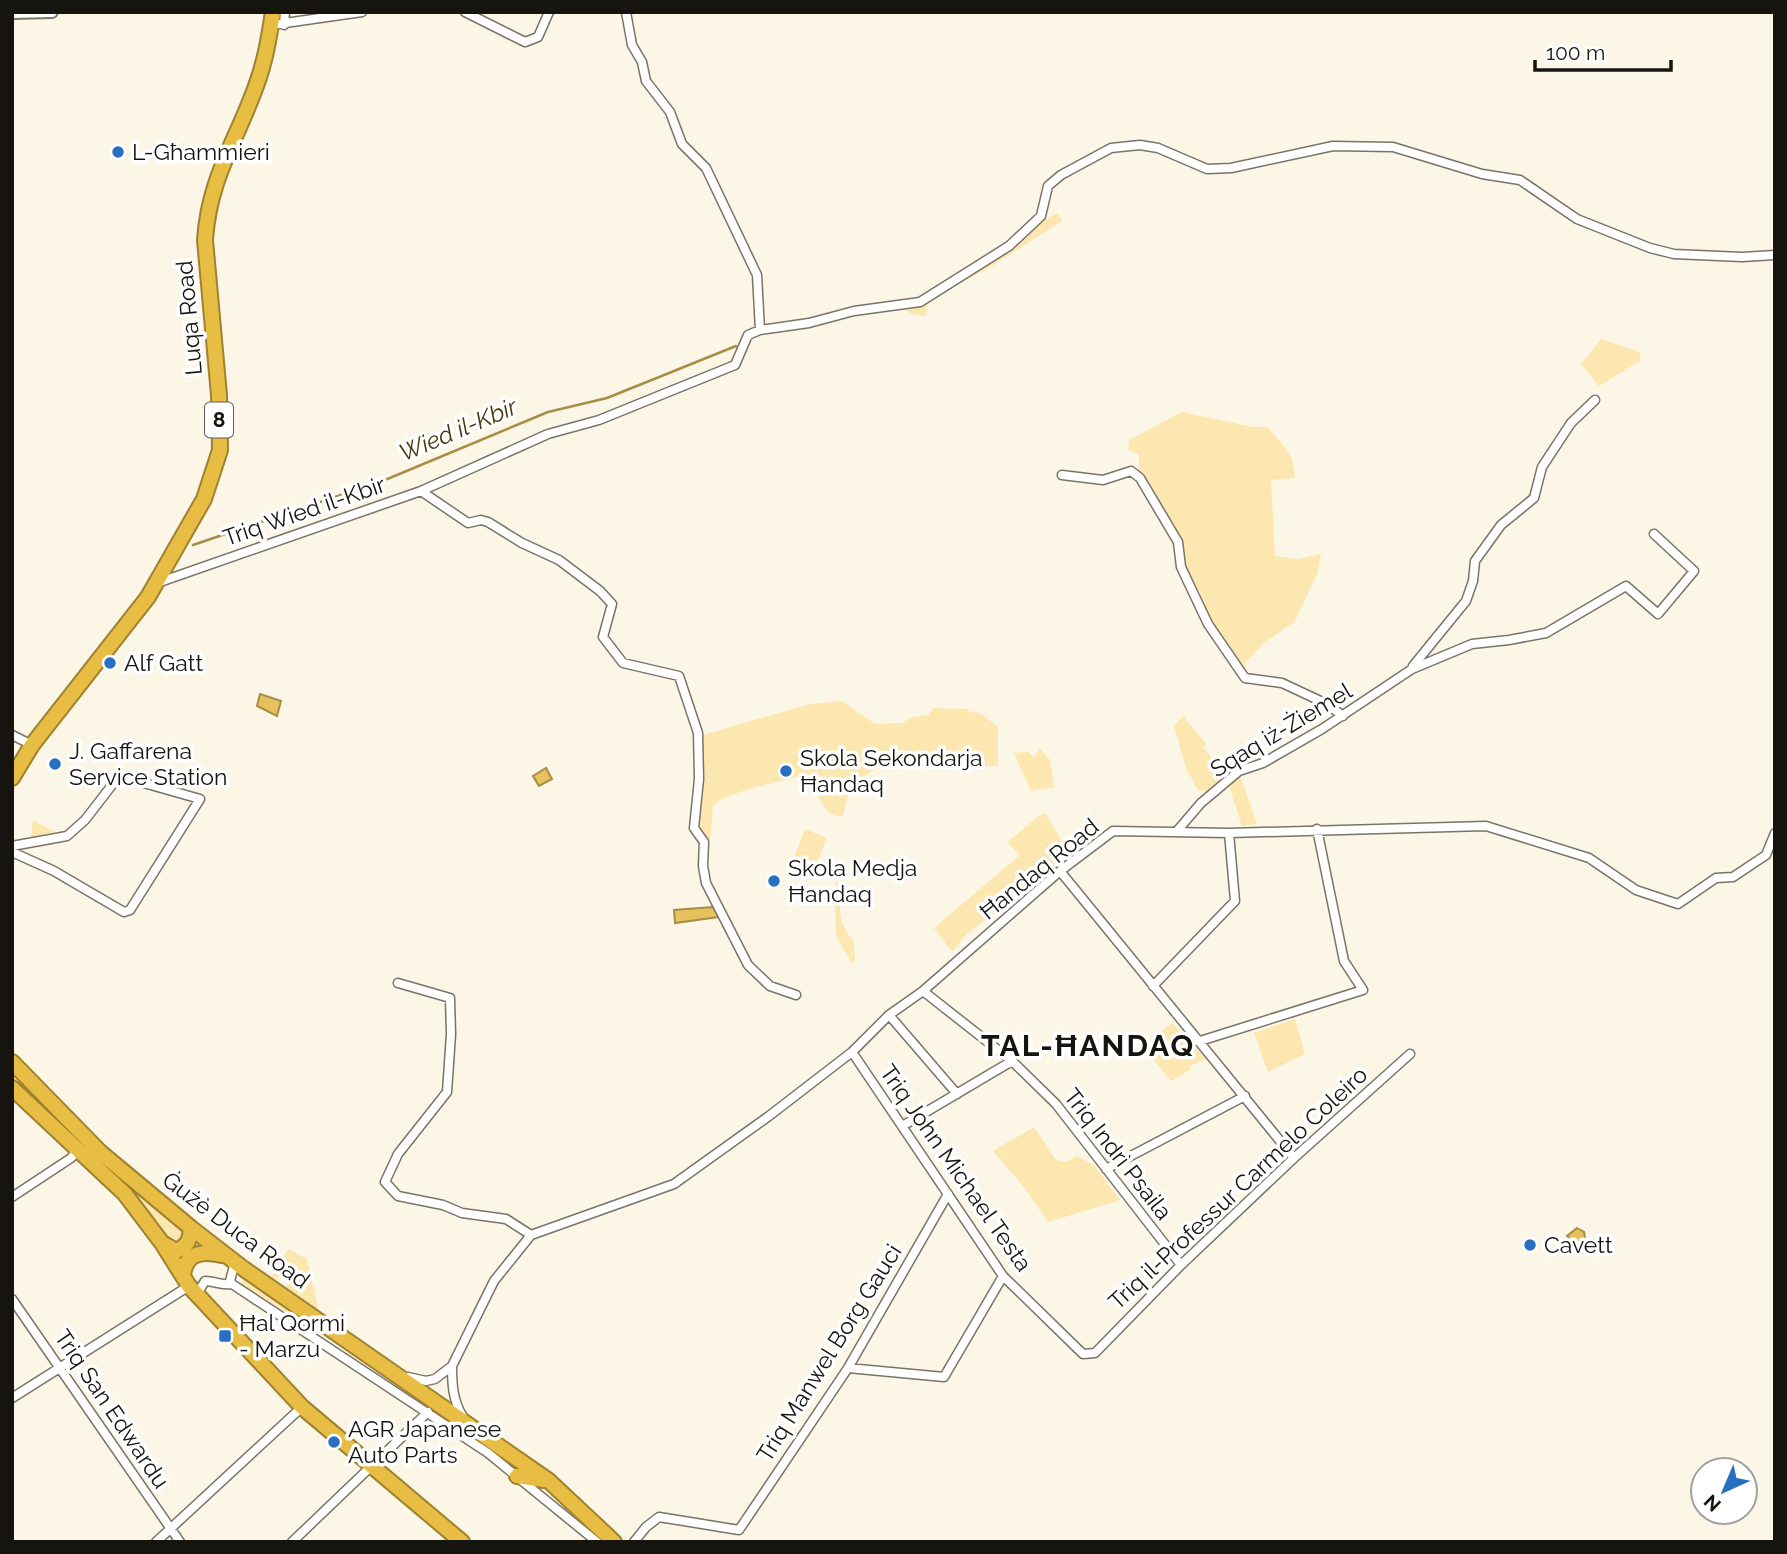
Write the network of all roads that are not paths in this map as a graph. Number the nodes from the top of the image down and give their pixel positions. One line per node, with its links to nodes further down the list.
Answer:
1 (52, 12): 7 (main road)
2 (285, 12): 8 (street)
3 (362, 12): 8 (street)
4 (465, 12): 5 (street)
5 (549, 12)
6 (626, 12): 10 (street)
7 (12, 13)
8 (276, 21): 15 (highway, Luqa Road / 8)
9 (1775, 254): 10 (street)
10 (760, 330): 13 (street, Triq Wied il-Kbir)
11 (1595, 400): 16 (street)
12 (1062, 475): 17 (street)
13 (421, 491): 15 (street, Triq Wied il-Kbir); 30 (street)
14 (1654, 534): 16 (street)
15 (157, 583): 19 (highway, Luqa Road / 8)
16 (1412, 669): 17 (street, Sqaq iż-Żiemel)
17 (1343, 716): 22 (street, Sqaq iż-Żiemel)
18 (12, 734): 19 (street)
19 (32, 745): 20 (highway, Luqa Road / 8)
20 (12, 778)
21 (1317, 829): 23 (street, Ħandaq Road); 24 (street, Ħandaq Road); 32 (street)
22 (1177, 831): 23 (street, Ħandaq Road); 26 (street, Ħandaq Road)
23 (1229, 833): 28 (street)
24 (1775, 833)
25 (12, 849): 25 (street)
26 (1060, 871): 28 (street); 29 (street, Ħandaq Road)
27 (398, 983): 47 (street)
28 (1153, 986): 32 (street)
29 (923, 991): 31 (street, Ħandaq Road); 35 (street, Triq Indrì Psaila)
30 (796, 995)
31 (889, 1015): 33 (street, Ħandaq Road); 38 (street)
32 (1200, 1041): 39 (street)
33 (852, 1052): 40 (street, Triq John Michael Testa); 47 (street, Ħandaq Road)
34 (1410, 1054): 42 (street, Triq il-Professur Carmelo Coleiro)
35 (1012, 1061): 38 (street); 43 (street, Triq Indrì Psaila)
36 (12, 1062): 46 (highway, Ġużè Duca Road)
37 (12, 1088): 41 (highway)
38 (957, 1094): 40 (street)
39 (1245, 1096): 42 (street); 43 (street)
40 (904, 1125): 44 (street, Triq John Michael Testa)
41 (79, 1149): 45 (street); 48 (highway)
42 (1294, 1158): 50 (street, Triq il-Professur Carmelo Coleiro)
43 (1106, 1169): 50 (street, Triq Indrì Psaila)
44 (948, 1194): 51 (street, Triq John Michael Testa); 58 (street, Triq Manwel Borg Gauci)
45 (12, 1196)
46 (191, 1228): 48 (highway); 49 (highway, Ġużè Duca Road)
47 (531, 1235): 56 (street)
48 (162, 1243): 53 (highway)
49 (230, 1259): 52 (street); 53 (highway); 59 (highway, Ġużè Duca Road)
50 (1181, 1265): 55 (street, Triq il-Professur Carmelo Coleiro)
51 (1003, 1276): 55 (street, Triq John Michael Testa); 58 (street)
52 (232, 1284): 53 (street); 62 (street)
53 (190, 1285): 57 (street); 61 (highway)
54 (12, 1299): 57 (street, Triq San Edwardu)
55 (1095, 1353)
56 (452, 1366): 59 (street); 63 (street)
57 (61, 1368): 60 (street); 67 (street, Triq San Edwardu)
58 (848, 1368): 74 (street, Triq Manwel Borg Gauci)
59 (392, 1372): 63 (highway, Ġużè Duca Road)
60 (12, 1398)
61 (302, 1407): 64 (highway); 67 (street)
62 (428, 1412): 64 (street); 65 (street)
63 (467, 1423): 66 (highway, Ġużè Duca Road)
64 (373, 1465): 70 (street); 71 (highway)
65 (517, 1476): 66 (highway); 72 (street)
66 (549, 1481): 73 (highway, Ġużè Duca Road)
67 (170, 1528): 68 (street); 69 (street, Triq San Edwardu)
68 (156, 1542)
69 (180, 1542)
70 (292, 1542)
71 (462, 1542)
72 (597, 1542)
73 (614, 1542)
74 (634, 1542)

